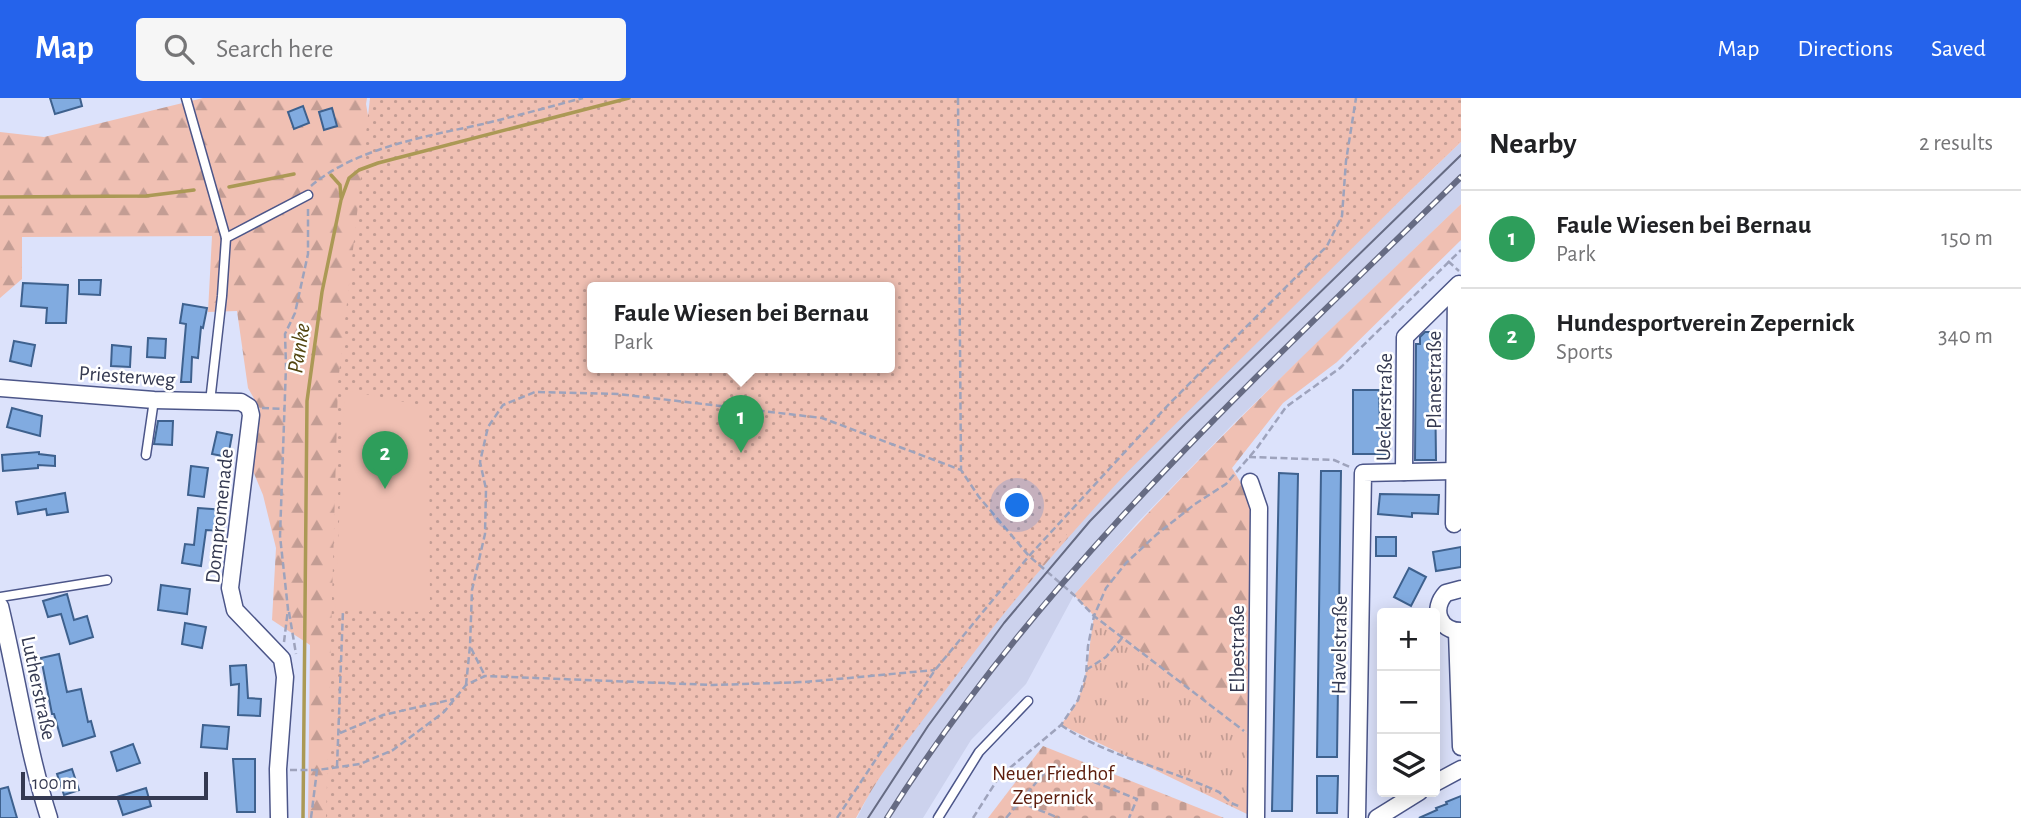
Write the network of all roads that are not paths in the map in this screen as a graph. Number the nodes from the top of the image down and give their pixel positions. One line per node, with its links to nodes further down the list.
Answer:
1 (186, 98): 3 (lane)
2 (309, 195): 3 (lane)
3 (226, 238): 7 (lane)
4 (1459, 281): 10 (street, Planestraße); 11 (street, Ueckerstraße)
5 (0, 388): 6 (street, Priesterweg)
6 (153, 400): 7 (street, Priesterweg); 9 (lane)
7 (210, 402): 8 (street, Priesterweg)
8 (249, 407): 26 (street, Dompromenade)
9 (146, 455)
10 (1454, 471): 11 (street); 13 (street, Planestraße)
11 (1404, 472): 28 (street, Havelstraße)
12 (1250, 482): 24 (street, Elbestraße)
13 (1454, 524)
14 (107, 580): 16 (lane)
15 (1461, 589): 18 (street)
16 (0, 597)
17 (0, 606): 25 (street, Lutherstraße)
18 (1459, 632): 20 (street)
19 (1028, 701): 27 (lane)
20 (1461, 747)
21 (1461, 769): 22 (street)
22 (1440, 780)
23 (1411, 797): 29 (street)
24 (1256, 815)
25 (49, 818)
26 (279, 818)
27 (939, 818)
28 (1357, 818)
29 (1377, 818)

